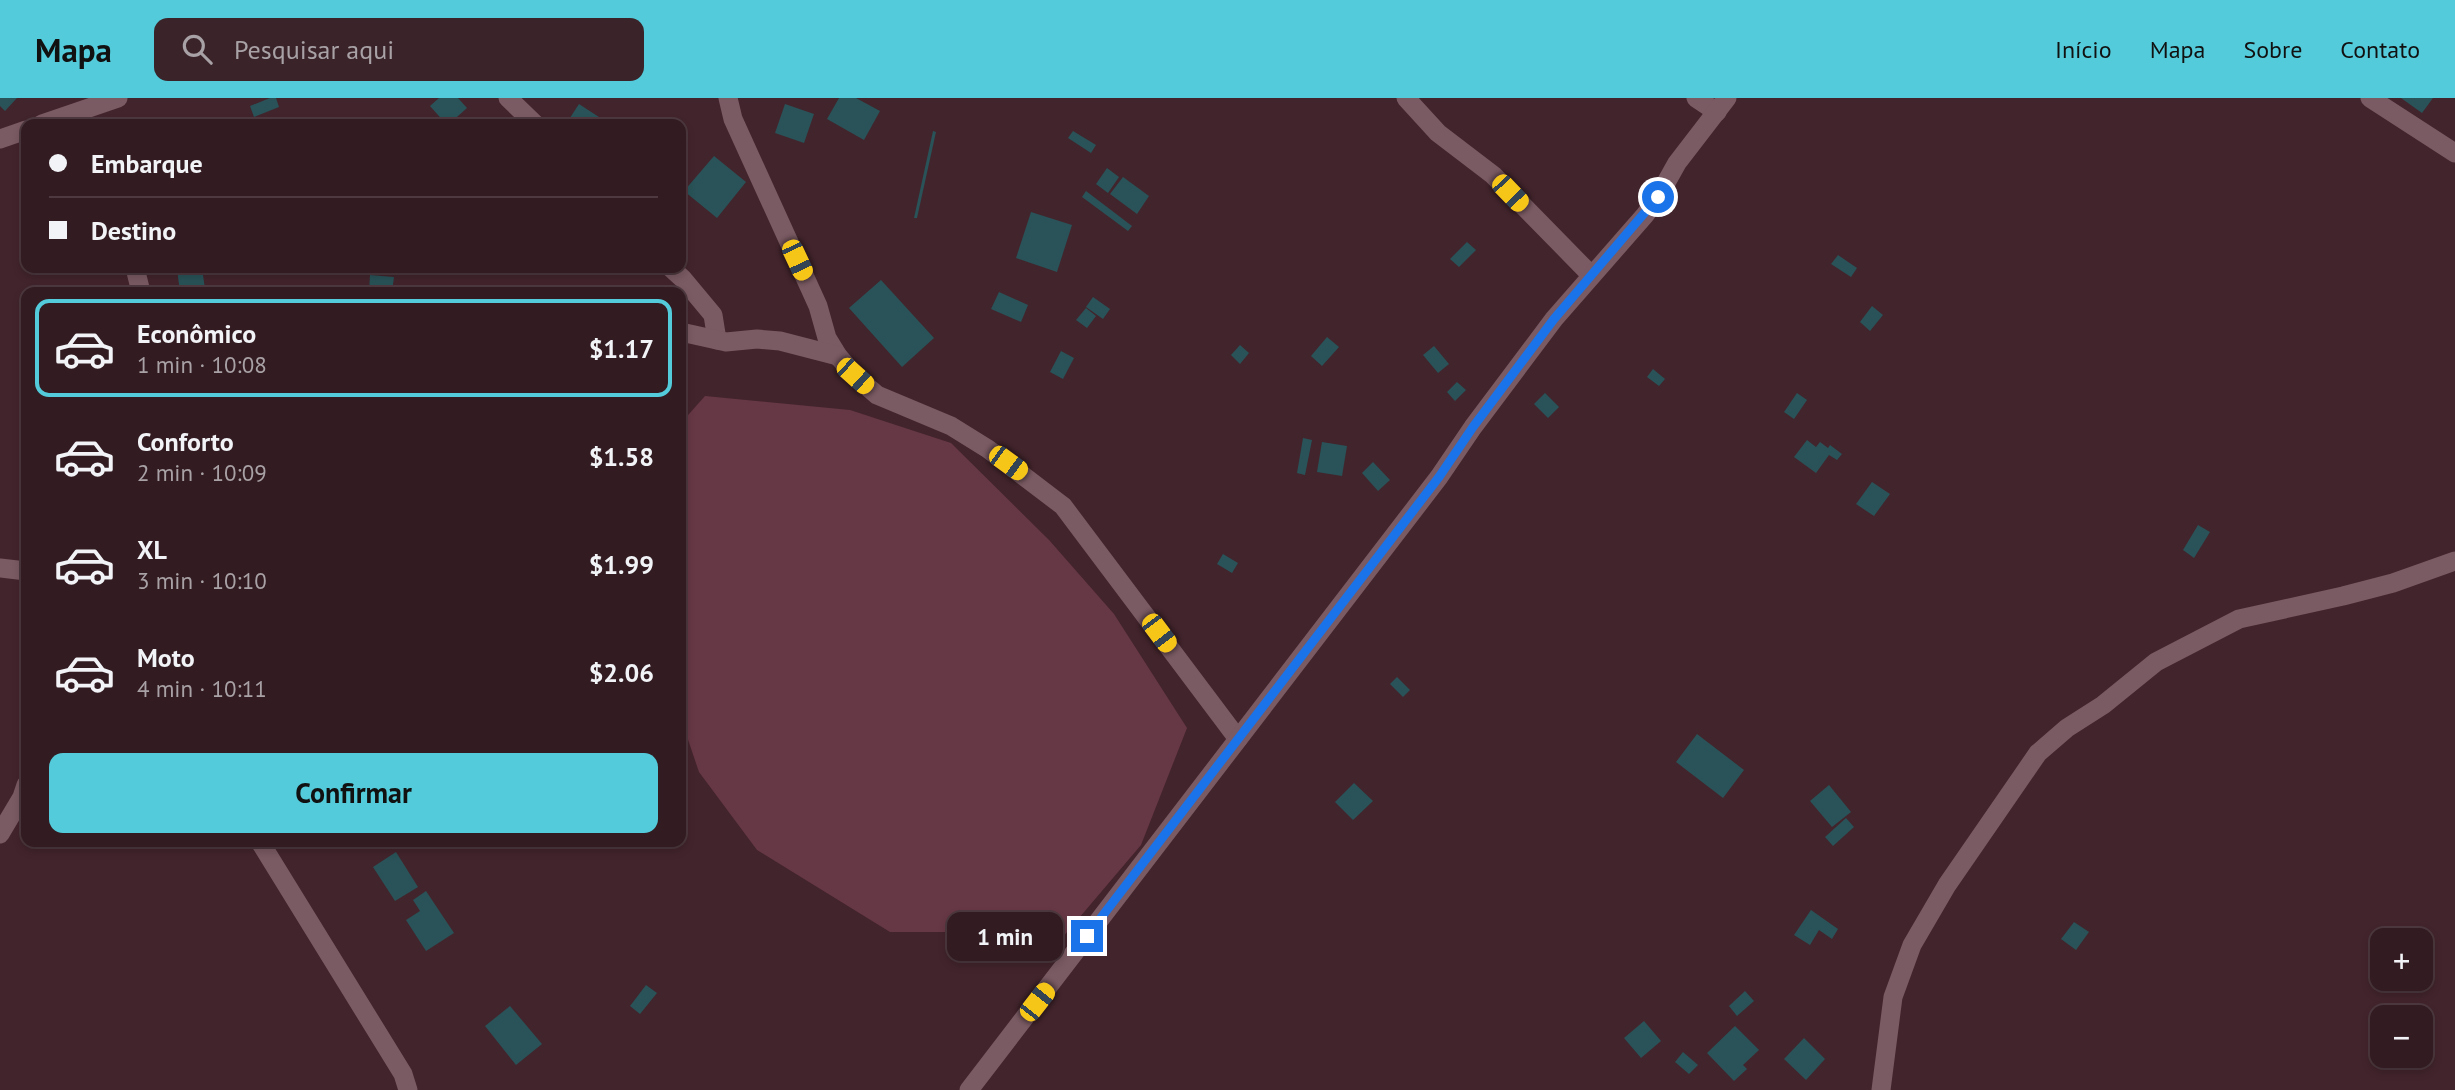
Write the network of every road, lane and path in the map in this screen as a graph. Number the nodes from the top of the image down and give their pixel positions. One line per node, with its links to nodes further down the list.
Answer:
1 (118, 98): 8 (street)
2 (508, 98): 10 (street)
3 (728, 98): 18 (street)
4 (1406, 98): 15 (street)
5 (1696, 98): 7 (street)
6 (2370, 98): 13 (street)
7 (1722, 105): 15 (street)
8 (82, 111): 9 (street)
9 (57, 119)
10 (531, 119)
11 (21, 132): 12 (street)
12 (0, 139)
13 (2455, 153)
14 (676, 273): 17 (street)
15 (1591, 275): 22 (street)
16 (686, 333): 17 (street)
17 (718, 340): 18 (street)
18 (838, 356): 22 (street)
19 (2455, 561): 28 (street)
20 (0, 568): 21 (street)
21 (21, 570)
22 (1238, 739): 27 (street)
23 (21, 799): 24 (street)
24 (0, 834)
25 (263, 847): 26 (street)
26 (408, 1090)
27 (969, 1090)
28 (1881, 1090)

